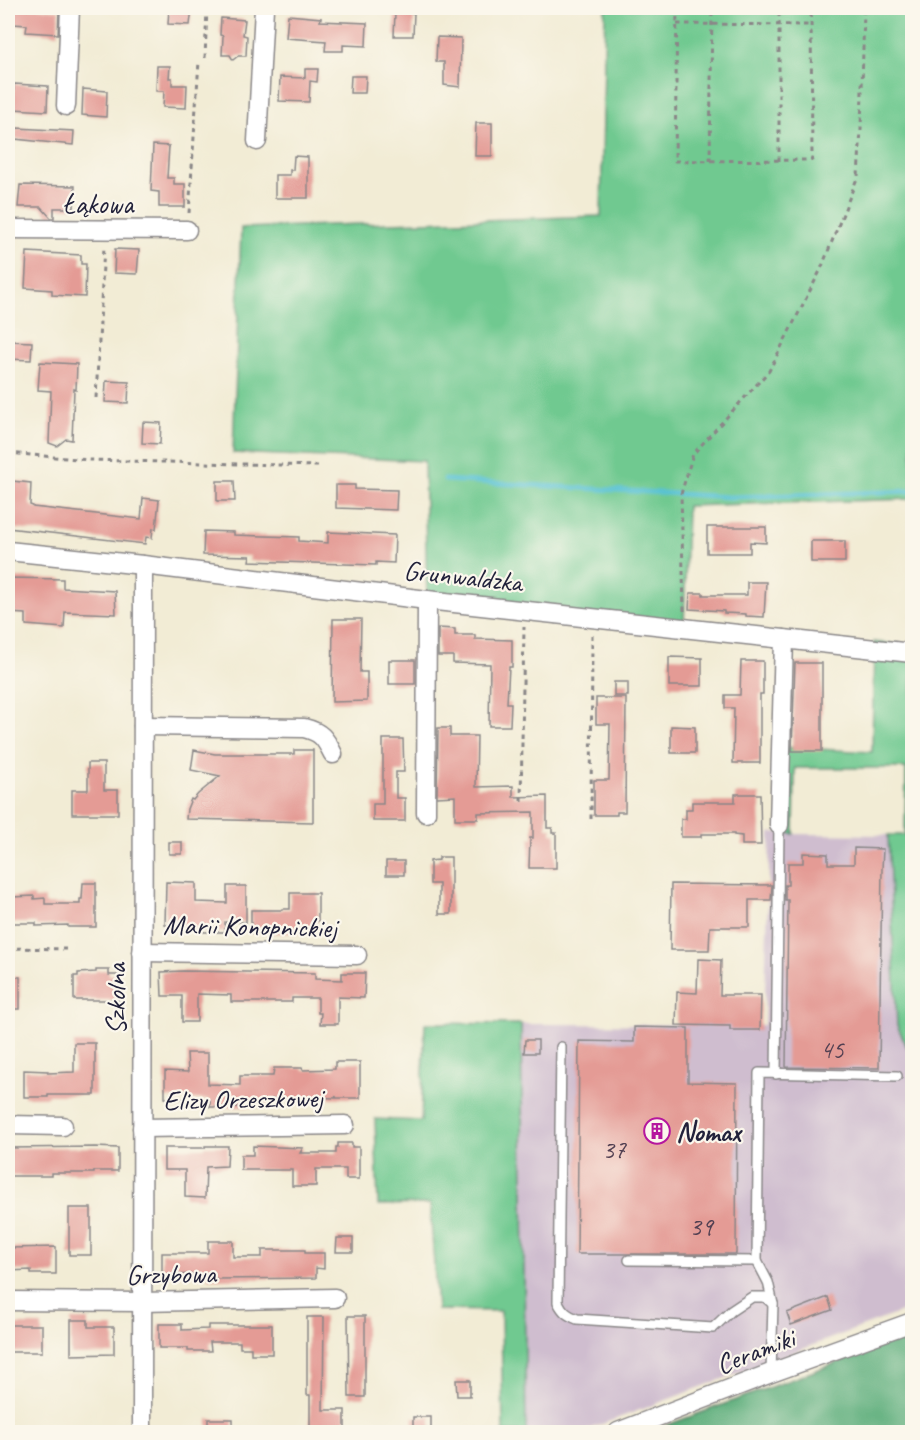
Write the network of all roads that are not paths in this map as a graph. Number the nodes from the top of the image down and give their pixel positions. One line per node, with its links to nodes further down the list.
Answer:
1 (70, 8): 3 (street)
2 (264, 8): 4 (street)
3 (66, 106)
4 (257, 141)
5 (8, 229): 6 (street, Łąkowa)
6 (188, 230)
7 (8, 550): 8 (street, Grunwaldzka)
8 (143, 565): 9 (street, Grunwaldzka); 12 (street, Szkolna)
9 (427, 600): 10 (street, Grunwaldzka); 14 (street)
10 (784, 639): 11 (street, Grunwaldzka); 15 (street)
11 (912, 653)
12 (143, 726): 13 (street); 16 (street, Szkolna)
13 (333, 754)
14 (426, 813)
15 (779, 825): 19 (lane)
16 (142, 952): 17 (street, Marii Konopnickiej); 24 (street, Szkolna)
17 (357, 955)
18 (561, 1047): 30 (lane)
19 (776, 1074): 20 (lane); 26 (lane)
20 (897, 1076)
21 (8, 1125): 23 (street)
22 (345, 1125): 24 (street, Elizy Orzeszkowej)
23 (63, 1126)
24 (142, 1128): 29 (street, Szkolna)
25 (629, 1260): 26 (lane)
26 (757, 1261): 30 (lane)
27 (335, 1298): 29 (street, Grzybowa)
28 (8, 1301): 29 (street, Grzybowa)
29 (142, 1302): 33 (street, Szkolna)
30 (773, 1304): 32 (lane)
31 (912, 1322): 32 (street, Ceramiki)
32 (771, 1373): 34 (street, Ceramiki)
33 (142, 1432)
34 (618, 1432)

